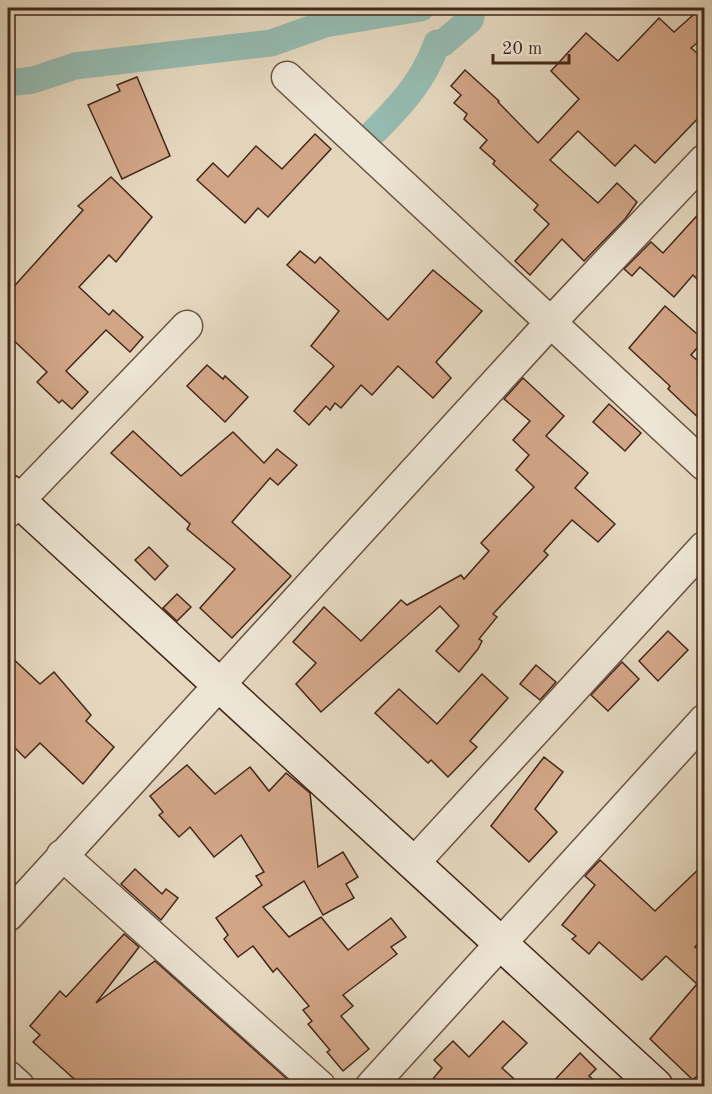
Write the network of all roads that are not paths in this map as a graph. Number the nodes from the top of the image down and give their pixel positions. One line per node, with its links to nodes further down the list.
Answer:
1 (287, 77): 3 (street)
2 (705, 160): 3 (street)
3 (552, 321): 5 (street); 8 (street)
4 (187, 326): 6 (street)
5 (705, 465)
6 (11, 501): 8 (street)
7 (705, 547): 11 (street)
8 (220, 685): 10 (street); 11 (street)
9 (705, 720): 13 (street)
10 (62, 855): 12 (street); 16 (street)
11 (413, 864): 13 (street)
12 (8, 916)
13 (501, 945): 17 (street); 18 (street)
14 (8, 1076): 15 (street)
15 (18, 1086)
16 (320, 1086)
17 (371, 1086)
18 (656, 1086)

